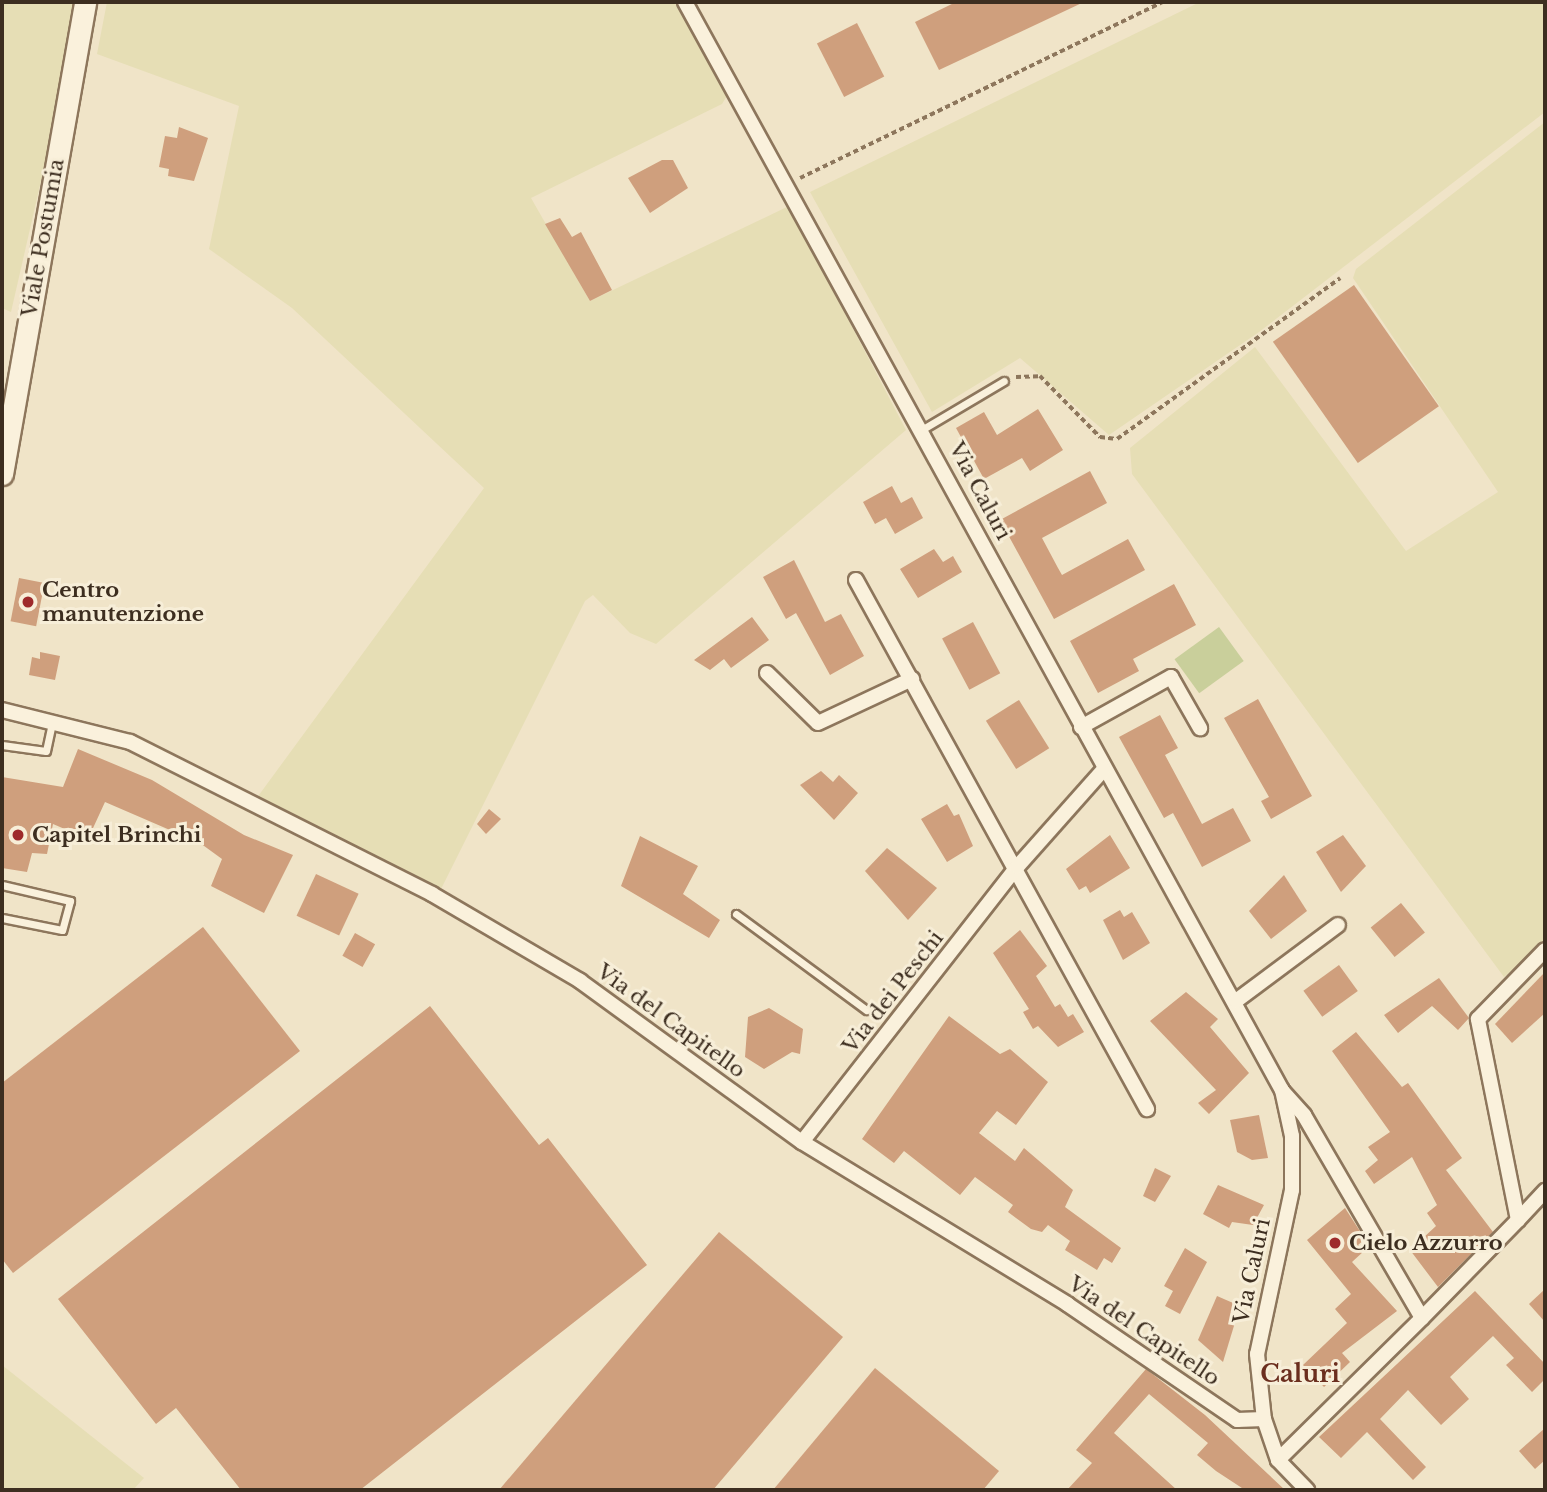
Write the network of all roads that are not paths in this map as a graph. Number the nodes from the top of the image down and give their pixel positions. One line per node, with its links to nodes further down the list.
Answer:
1 (85, 2): 5 (main road, Viale Postumia)
2 (685, 2): 4 (street, Via Caluri)
3 (1004, 381): 4 (lane)
4 (923, 429): 13 (street, Via Caluri)
5 (2, 474)
6 (856, 580): 8 (street)
7 (767, 673): 8 (street)
8 (912, 678): 17 (street)
9 (2, 710): 10 (street, Via del Capitello)
10 (19, 718): 11 (street, Via del Capitello); 12 (street, Via del Capitello)
11 (52, 721): 15 (lane); 27 (street, Via del Capitello)
12 (2, 724)
13 (1081, 727): 14 (street); 16 (street, Via Caluri)
14 (1200, 727)
15 (2, 745)
16 (1103, 770): 17 (street, Via dei Peschi); 23 (street, Via Caluri)
17 (1017, 867): 26 (street); 27 (street, Via dei Peschi)
18 (2, 886): 20 (lane)
19 (736, 914): 24 (lane)
20 (2, 918)
21 (1338, 925): 23 (street)
22 (1545, 950): 29 (street)
23 (1236, 1001): 25 (street, Via Caluri)
24 (866, 1010)
25 (1282, 1090): 30 (street, Via Caluri); 31 (street, Via Caluri)
26 (1147, 1109)
27 (802, 1142): 31 (street, Via del Capitello)
28 (1545, 1191): 29 (street)
29 (1518, 1220): 30 (street)
30 (1422, 1318): 32 (street)
31 (1264, 1419): 32 (street, Via Caluri)
32 (1278, 1460): 33 (street, Via Caluri)
33 (1307, 1490)

